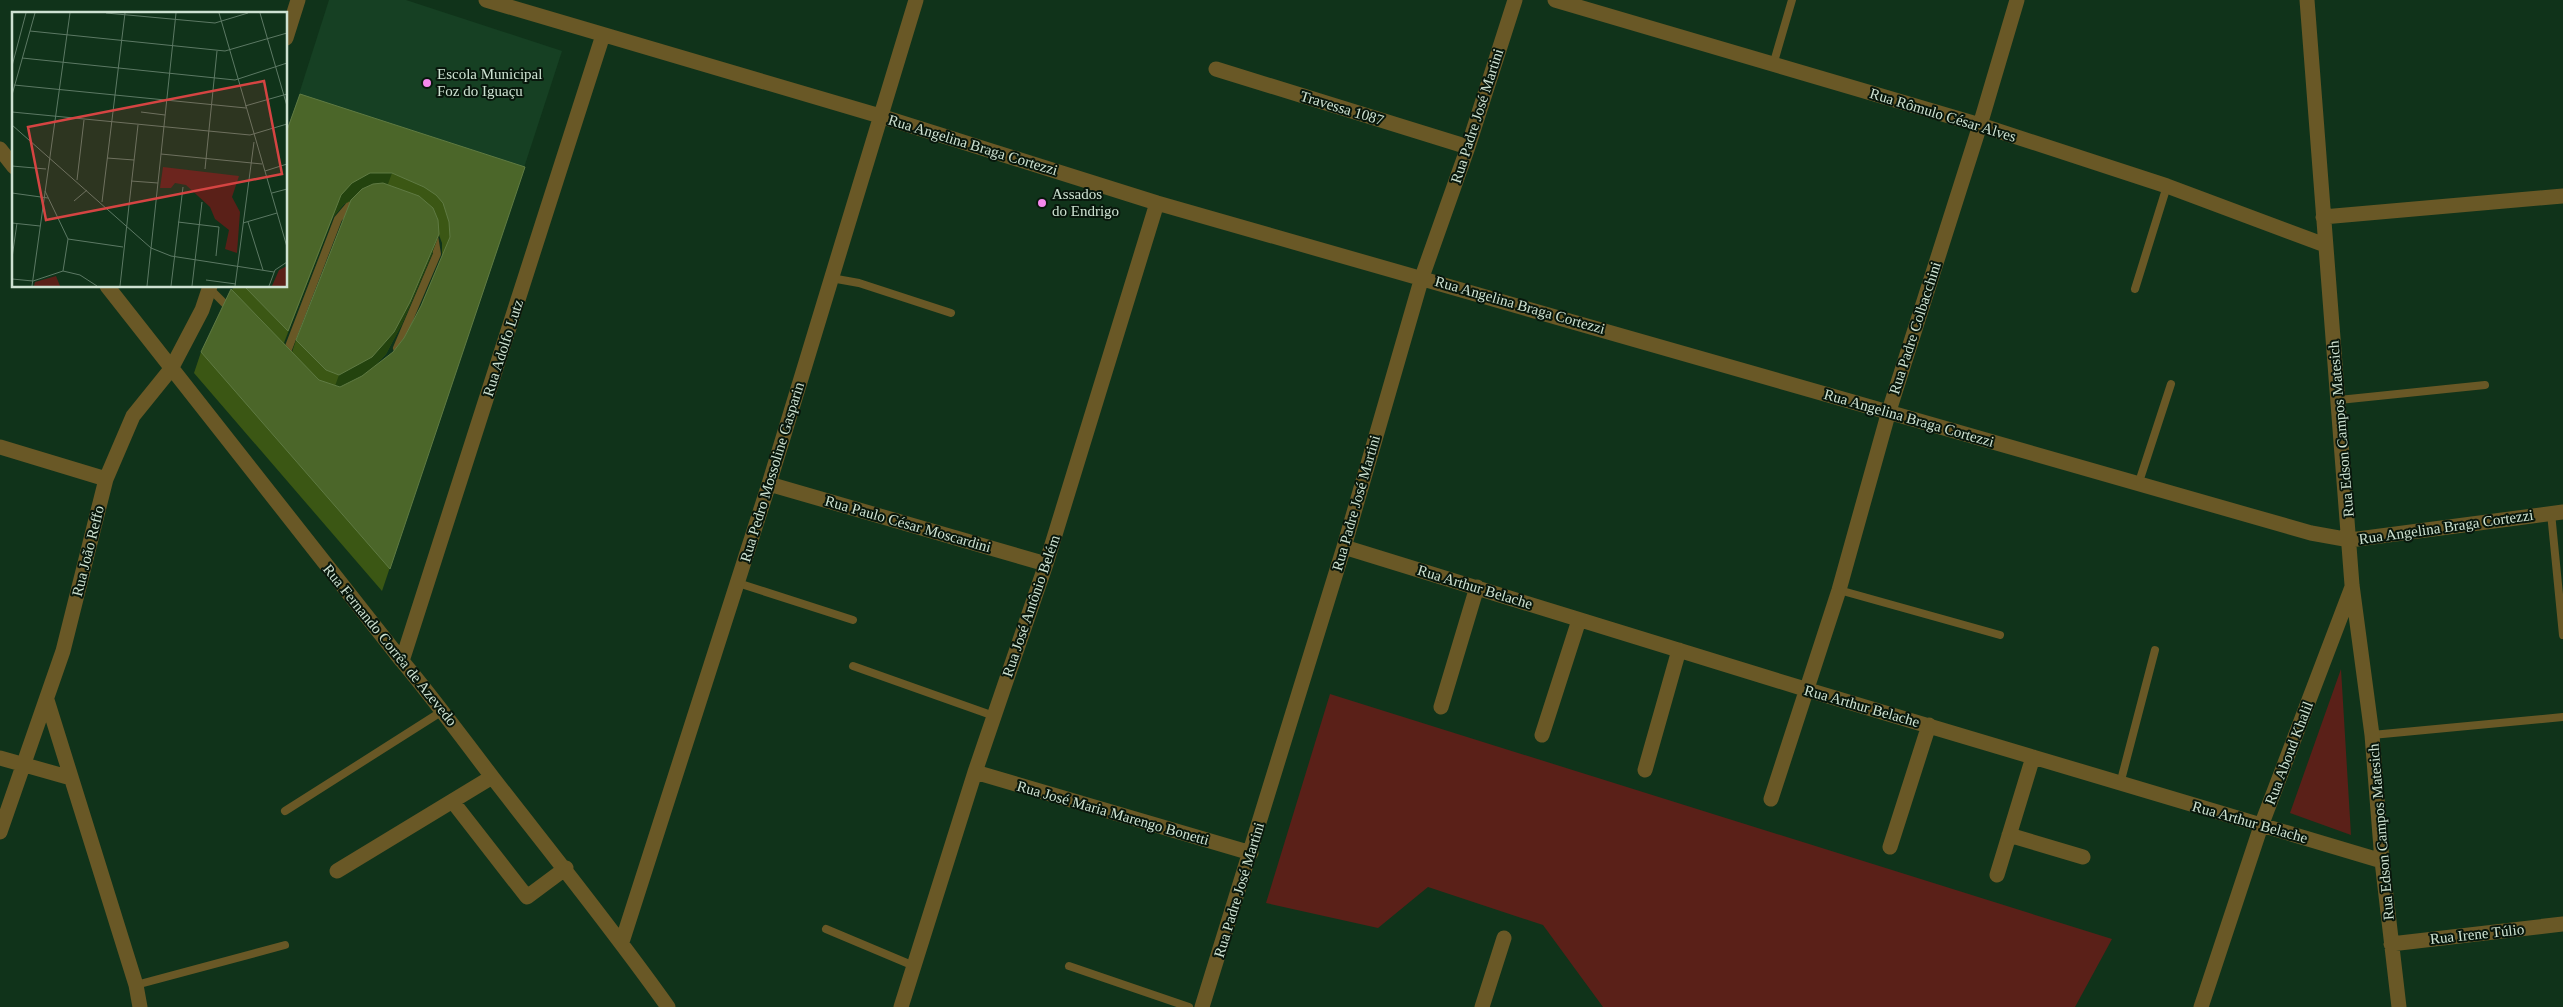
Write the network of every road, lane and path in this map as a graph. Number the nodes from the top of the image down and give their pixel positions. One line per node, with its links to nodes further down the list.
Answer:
1 (298, 0): 9 (street)
2 (486, 0): 10 (street, Rua Angelina Braga Cortezzi)
3 (916, 0): 13 (street, Rua Pedro Mossoline Gasparin)
4 (1515, 0): 15 (street, Rua Padre José Martini)
5 (1555, 0): 11 (street, Rua Rômulo César Alves)
6 (1792, 0): 11 (lane)
7 (2016, 0): 14 (street, Rua Padre Colbacchini)
8 (2306, 0): 22 (street, Rua Edson Campos Matesich)
9 (288, 32)
10 (603, 35): 13 (street, Rua Angelina Braga Cortezzi); 58 (street, Rua Adolfo Lutz)
11 (1773, 65): 14 (street, Rua Rômulo César Alves)
12 (1216, 69): 15 (street, Travessa 1087)
13 (880, 116): 21 (street, Rua Angelina Braga Cortezzi); 26 (street, Rua Pedro Mossoline Gasparin)
14 (1980, 125): 18 (street, Rua Rômulo César Alves); 39 (street, Rua Padre Colbacchini)
15 (1468, 147): 25 (street, Rua Padre José Martini)
16 (0, 149): 17 (street)
17 (12, 164)
18 (2166, 186): 24 (street, Rua Rômulo César Alves); 30 (lane)
19 (2563, 196): 22 (street)
20 (368, 199): 34 (lane)
21 (1157, 202): 25 (street, Rua Angelina Braga Cortezzi); 47 (street, Rua José Antônio Belém)
22 (2323, 217): 24 (street, Rua Edson Campos Matesich)
23 (430, 228): 33 (lane)
24 (2326, 245): 38 (street, Rua Edson Campos Matesich)
25 (1422, 277): 39 (street, Rua Angelina Braga Cortezzi); 46 (street, Rua Padre José Martini)
26 (831, 278): 31 (lane); 42 (street, Rua Pedro Mossoline Gasparin)
27 (109, 288): 35 (street, Rua Fernando Corrêa de Azevedo)
28 (210, 288): 35 (street, Rua João Reffo)
29 (211, 288): 32 (lane)
30 (2134, 288)
31 (951, 312)
32 (236, 316)
33 (394, 352)
34 (276, 356)
35 (171, 369): 41 (street, Rua João Reffo); 58 (street, Rua Fernando Corrêa de Azevedo)
36 (2171, 384): 43 (lane)
37 (2485, 385): 38 (lane)
38 (2339, 400): 45 (street, Rua Edson Campos Matesich)
39 (1889, 411): 43 (street, Rua Angelina Braga Cortezzi); 51 (street, Rua Padre Colbacchini)
40 (0, 447): 41 (street)
41 (106, 479): 61 (street, Rua João Reffo)
42 (769, 484): 47 (street, Rua Paulo César Moscardini); 48 (street, Rua Pedro Mossoline Gasparin)
43 (2138, 485): 45 (street, Rua Angelina Braga Cortezzi)
44 (2557, 512): 45 (street, Rua Angelina Braga Cortezzi); 55 (lane)
45 (2350, 540): 49 (street, Rua Edson Campos Matesich)
46 (1344, 547): 50 (street, Rua Arthur Belache); 84 (street, Rua Padre José Martini)
47 (1046, 564): 64 (street, Rua José Antônio Belém)
48 (738, 583): 52 (lane); 93 (street, Rua Pedro Mossoline Gasparin)
49 (2352, 585): 68 (street, Rua Edson Campos Matesich); 80 (street, Rua Aboud Khalil)
50 (1477, 587): 53 (street, Rua Arthur Belache); 62 (street)
51 (1839, 590): 54 (lane); 60 (street, Rua Padre Colbacchini)
52 (853, 620)
53 (1579, 620): 56 (street, Rua Arthur Belache); 67 (street)
54 (2000, 635)
55 (2563, 635)
56 (1679, 650): 60 (street, Rua Arthur Belache); 72 (street)
57 (2155, 650): 76 (lane)
58 (402, 661): 63 (street, Rua Fernando Corrêa de Azevedo)
59 (853, 666): 64 (lane)
60 (1808, 690): 66 (street, Rua Arthur Belache); 77 (street, Rua Padre Colbacchini)
61 (47, 700): 71 (street, Rua João Reffo); 75 (street)
62 (1441, 707)
63 (444, 710): 74 (street, Rua Fernando Corrêa de Azevedo); 79 (lane)
64 (994, 716): 73 (street, Rua José Antônio Belém)
65 (2563, 718): 68 (lane)
66 (1929, 725): 69 (street, Rua Arthur Belache); 83 (street)
67 (1542, 735)
68 (2372, 735): 86 (street, Rua Edson Campos Matesich)
69 (2033, 757): 76 (street, Rua Arthur Belache); 82 (street)
70 (0, 758): 71 (street)
71 (23, 765): 75 (street); 81 (street, Rua João Reffo)
72 (1644, 770)
73 (974, 772): 84 (street, Rua José Maria Marengo Bonetti); 96 (street, Rua José Antônio Belém)
74 (492, 777): 78 (street); 87 (street, Rua Fernando Corrêa de Azevedo)
75 (71, 778): 98 (street)
76 (2120, 784): 80 (street, Rua Arthur Belache)
77 (1771, 799)
78 (453, 802): 87 (street); 88 (street)
79 (285, 811)
80 (2261, 826): 86 (street, Rua Arthur Belache); 105 (street, Rua Aboud Khalil)
81 (0, 832)
82 (2009, 835): 85 (street); 89 (street)
83 (1890, 847)
84 (1251, 853): 103 (street, Rua Padre José Martini)
85 (2083, 857)
86 (2382, 861): 94 (street, Rua Edson Campos Matesich)
87 (566, 868): 93 (street, Rua Fernando Corrêa de Azevedo)
88 (337, 871)
89 (1997, 875)
90 (2563, 924): 94 (street, Rua Irene Túlio)
91 (826, 929): 96 (lane)
92 (1504, 938): 104 (street)
93 (622, 942): 100 (street, Rua Fernando Corrêa de Azevedo)
94 (2391, 944): 106 (street, Rua Edson Campos Matesich)
95 (285, 945): 98 (lane)
96 (914, 966): 101 (street, Rua José Antônio Belém)
97 (1069, 966): 102 (lane)
98 (136, 986): 99 (street)
99 (140, 1007)
100 (668, 1007)
101 (901, 1007)
102 (1189, 1007)
103 (1202, 1007)
104 (1482, 1007)
105 (2201, 1007)
106 (2399, 1007)

